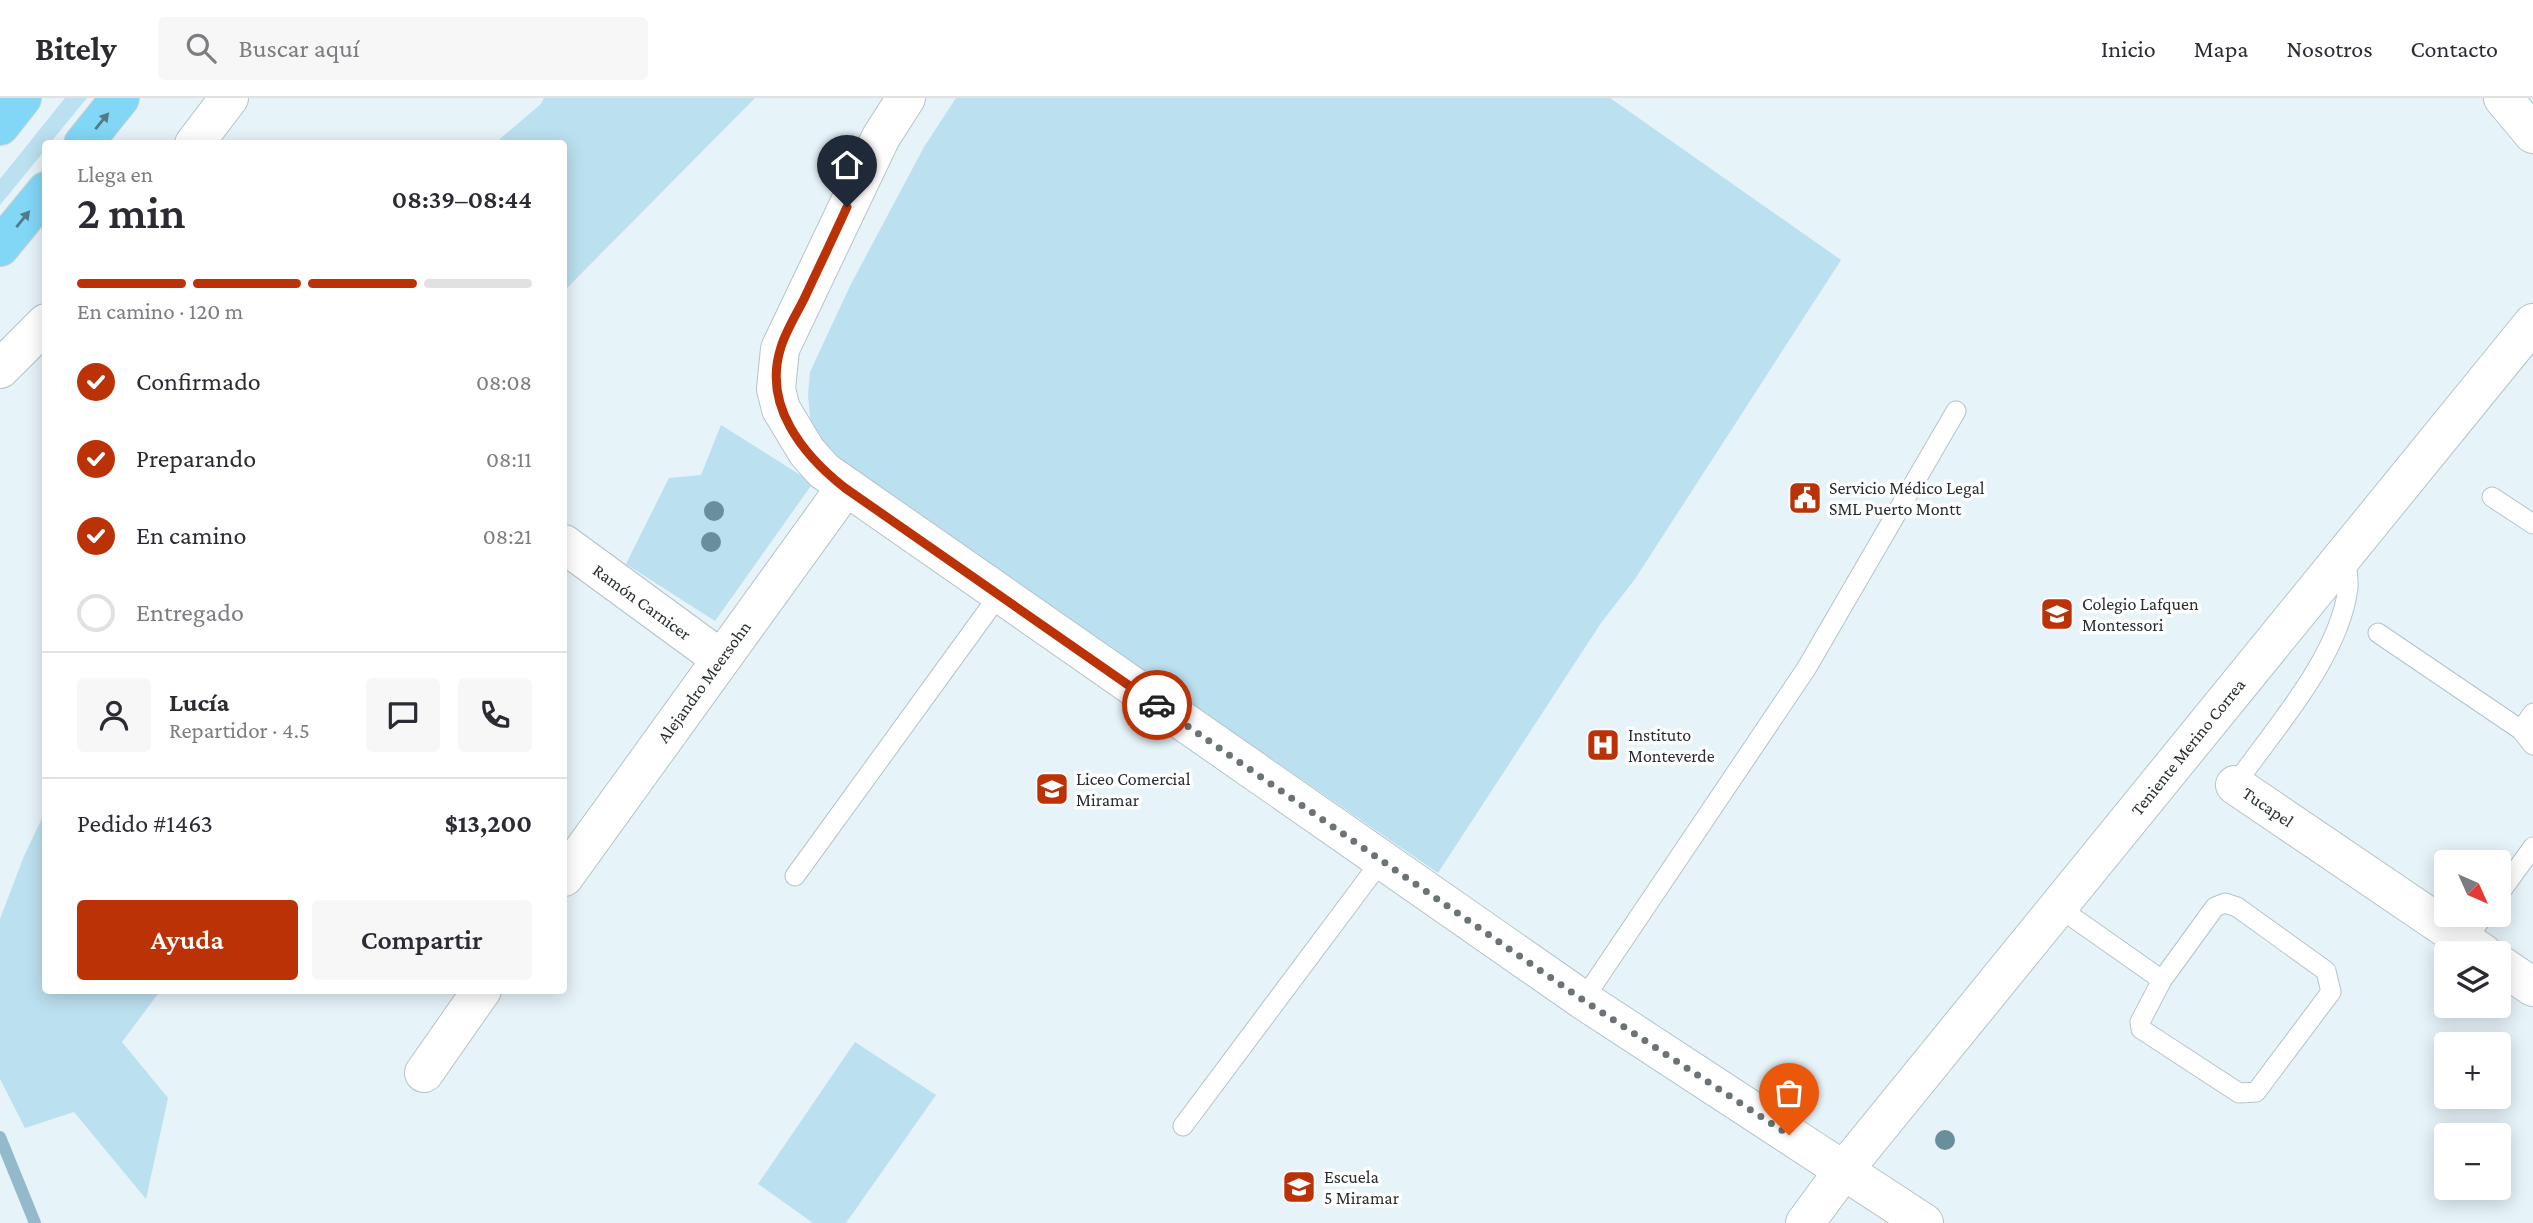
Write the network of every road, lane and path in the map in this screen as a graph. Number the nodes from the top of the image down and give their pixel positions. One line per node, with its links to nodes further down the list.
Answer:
1 (22, 98): 6 (highway)
2 (120, 98): 8 (highway, one-way to 2)
3 (229, 98): 9 (street)
4 (906, 98): 16 (street)
5 (2503, 98): 7 (street)
6 (0, 126)
7 (2533, 134)
8 (86, 140)
9 (197, 140)
10 (42, 196): 11 (highway, one-way to 10)
11 (0, 247)
12 (2533, 323): 20 (street, Teniente Merino Correa)
13 (42, 327): 14 (street)
14 (0, 369)
15 (1956, 411): 38 (lane)
16 (845, 488): 21 (street); 23 (street, Alejandro Meersohn)
17 (2492, 497): 18 (lane)
18 (2533, 524)
19 (567, 546): 23 (street, Ramón Carnicer)
20 (2345, 554): 26 (lane, Tucapel); 32 (street, Teniente Merino Correa)
21 (999, 595): 28 (street); 30 (lane)
22 (2378, 633): 25 (lane)
23 (721, 659): 29 (street, Alejandro Meersohn)
24 (2533, 713): 25 (lane)
25 (2527, 738)
26 (2235, 785): 33 (street, Tucapel)
27 (2533, 847): 31 (lane)
28 (1381, 861): 38 (street); 40 (lane)
29 (567, 873)
30 (795, 876)
31 (2511, 877)
32 (2057, 907): 35 (lane); 41 (street, Teniente Merino Correa)
33 (2478, 937)
34 (2511, 972): 36 (street)
35 (2162, 980): 35 (lane)
36 (2533, 987)
37 (479, 994): 39 (street)
38 (1583, 1000): 41 (street)
39 (424, 1073)
40 (1184, 1126)
41 (1844, 1170): 42 (street, Teniente Merino Correa); 43 (street)
42 (1805, 1223)
43 (1924, 1223)

